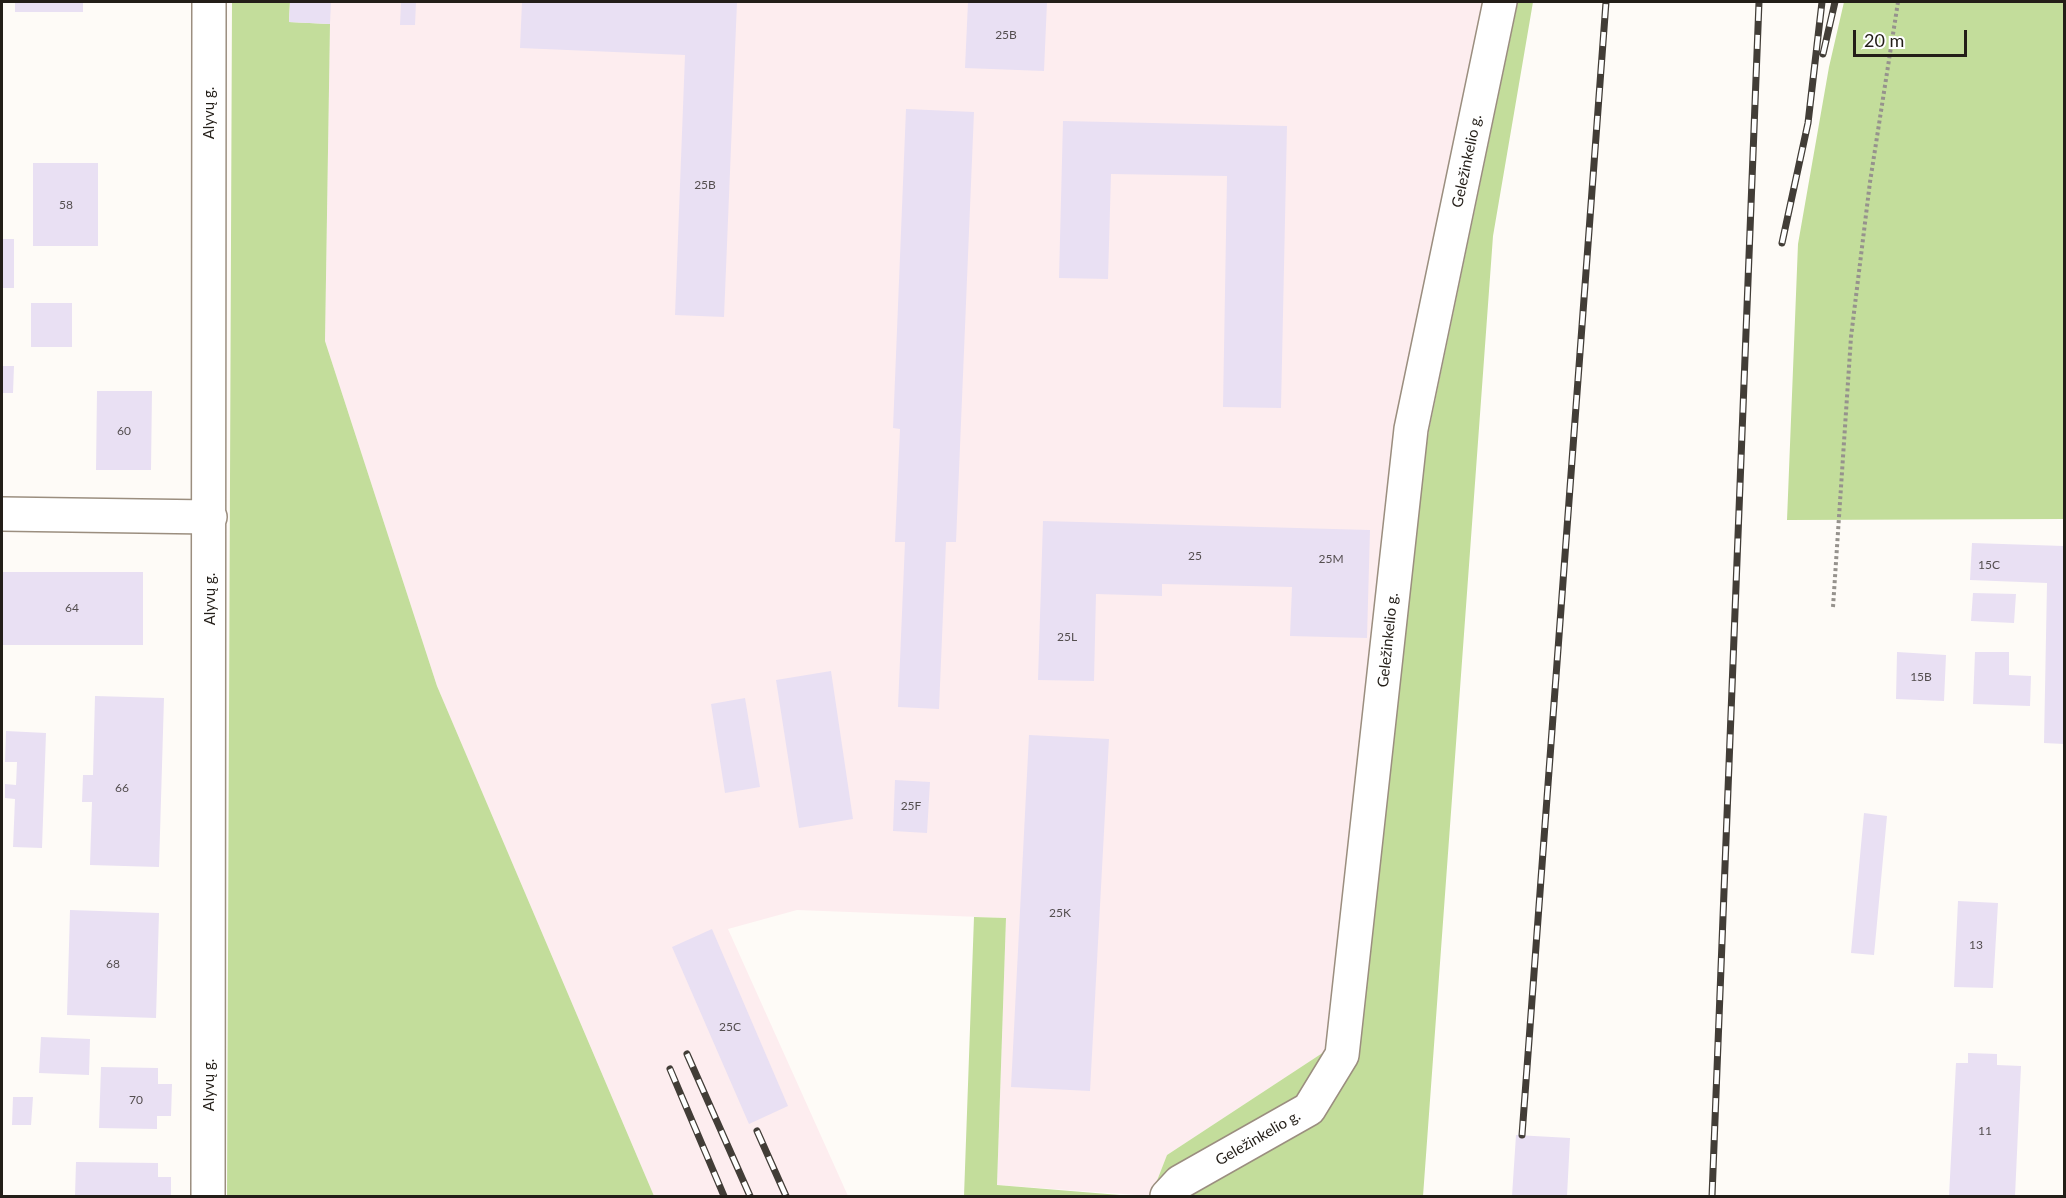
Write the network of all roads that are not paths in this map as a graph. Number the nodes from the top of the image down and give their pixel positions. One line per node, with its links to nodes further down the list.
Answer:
1 (208, 2): 4 (street, Alyvų g.)
2 (1500, 2): 6 (street, Geležinkelio g.)
3 (2, 514): 4 (street)
4 (210, 517): 5 (street, Alyvų g.)
5 (208, 1197)
6 (1167, 1197)

